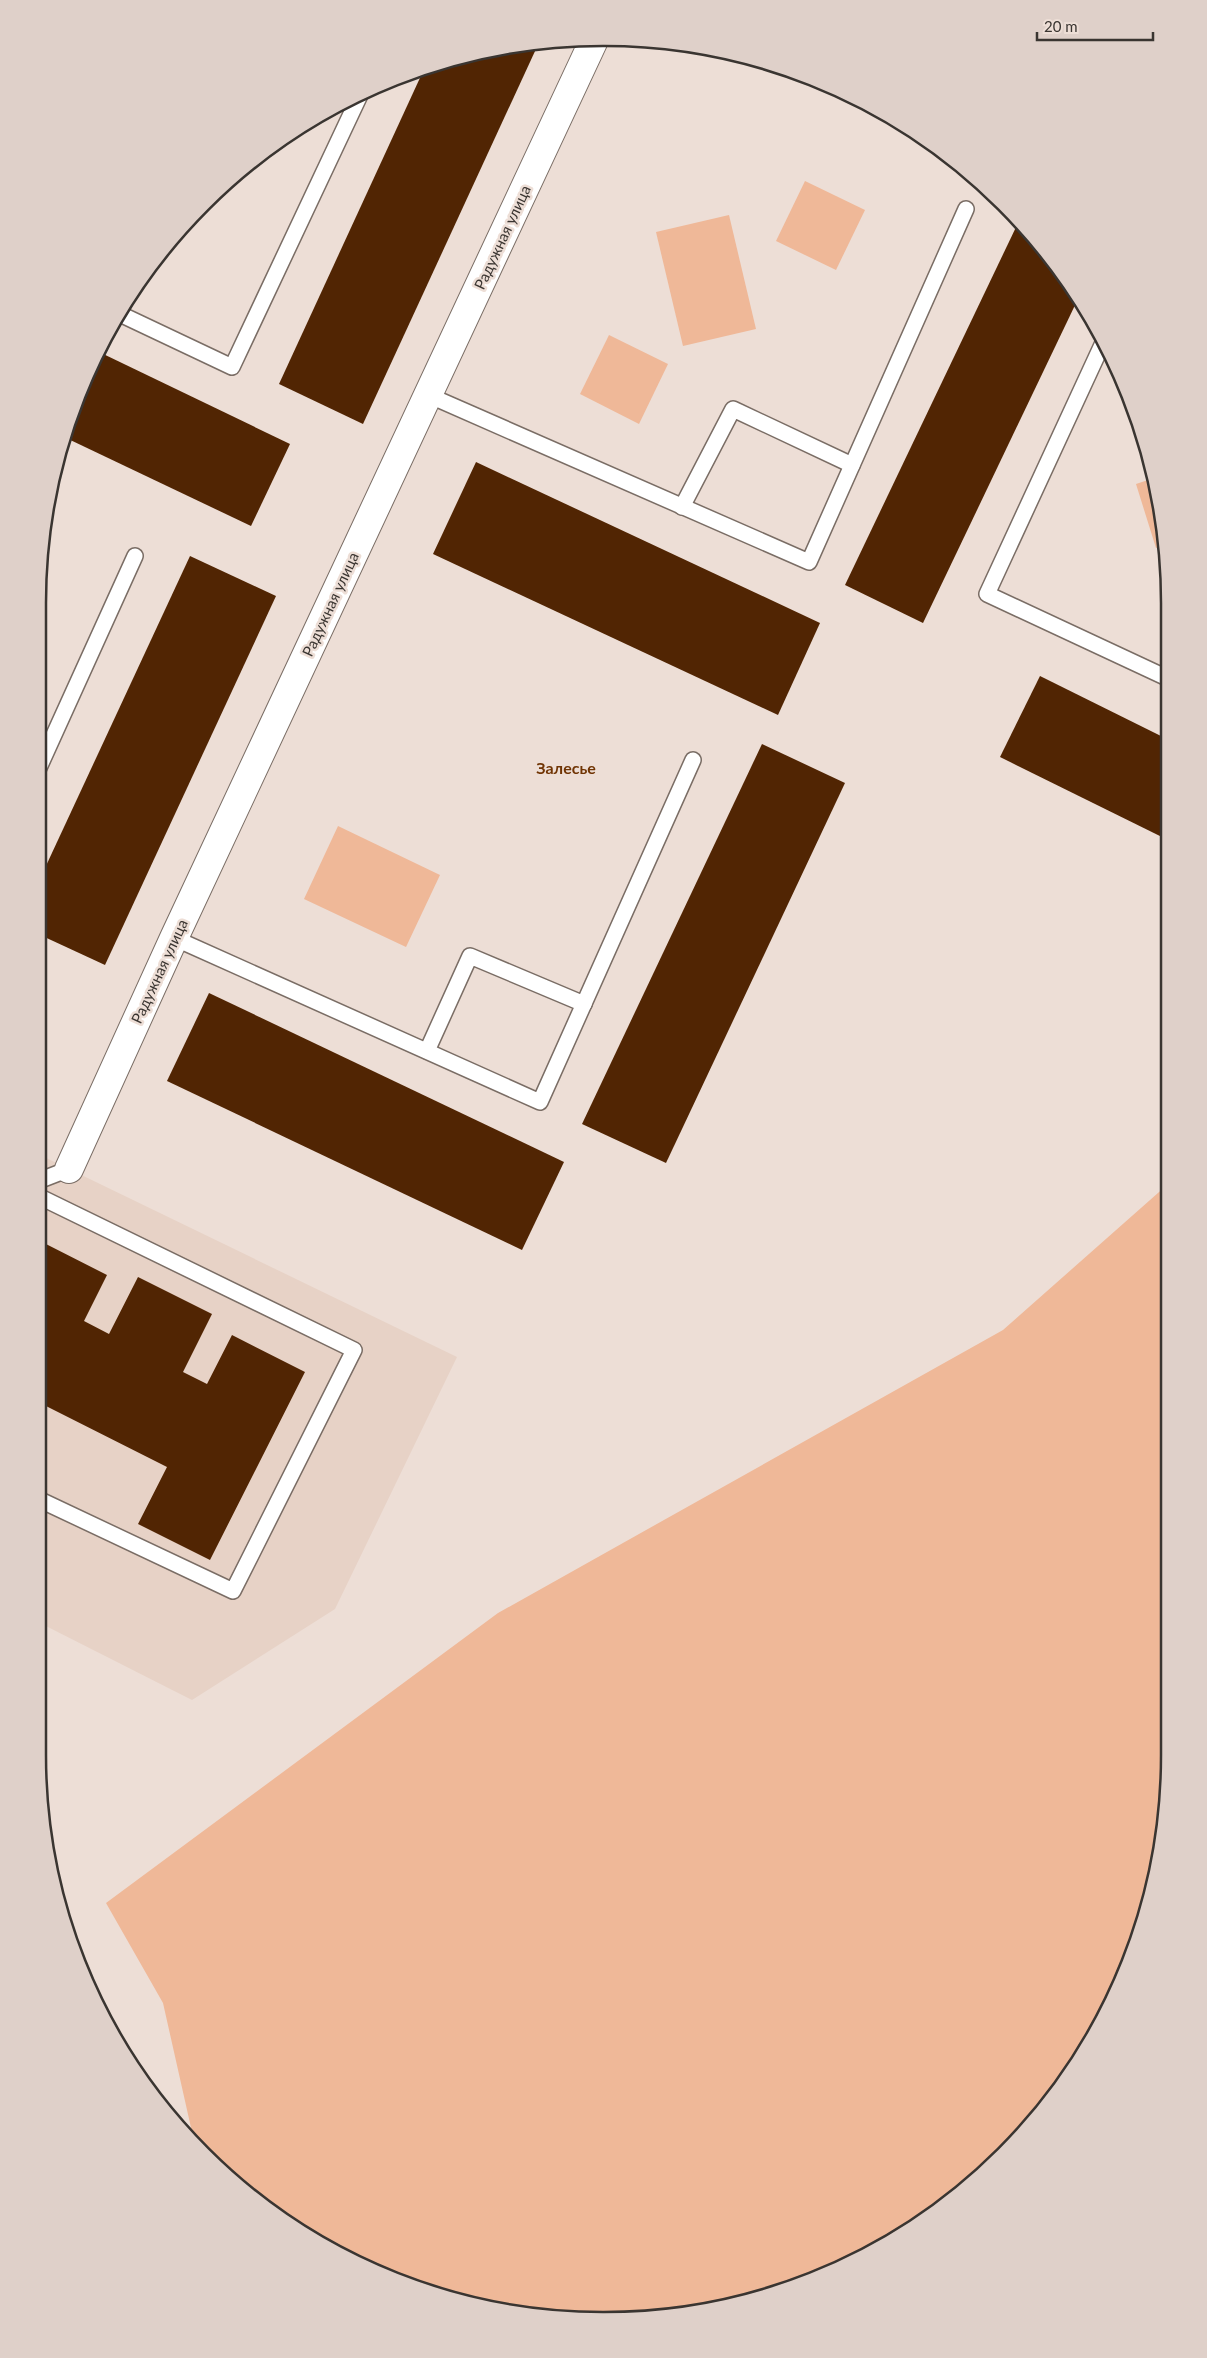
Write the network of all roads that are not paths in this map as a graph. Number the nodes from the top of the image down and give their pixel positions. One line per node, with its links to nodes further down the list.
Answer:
1 (591, 46): 6 (street, Радужная улица)
2 (355, 105): 4 (lane)
3 (966, 209): 7 (lane)
4 (126, 317)
5 (1100, 350): 10 (lane)
6 (428, 395): 8 (lane); 13 (street, Радужная улица)
7 (852, 465): 8 (lane); 8 (lane)
8 (682, 507)
9 (135, 556): 11 (lane)
10 (1161, 675)
11 (46, 752)
12 (693, 760): 14 (lane)
13 (174, 938): 15 (lane); 16 (street, Радужная улица)
14 (584, 1004): 15 (lane); 15 (lane)
15 (427, 1051)
16 (68, 1170): 17 (lane)
17 (46, 1178)
18 (46, 1200): 19 (lane)
19 (46, 1504)

